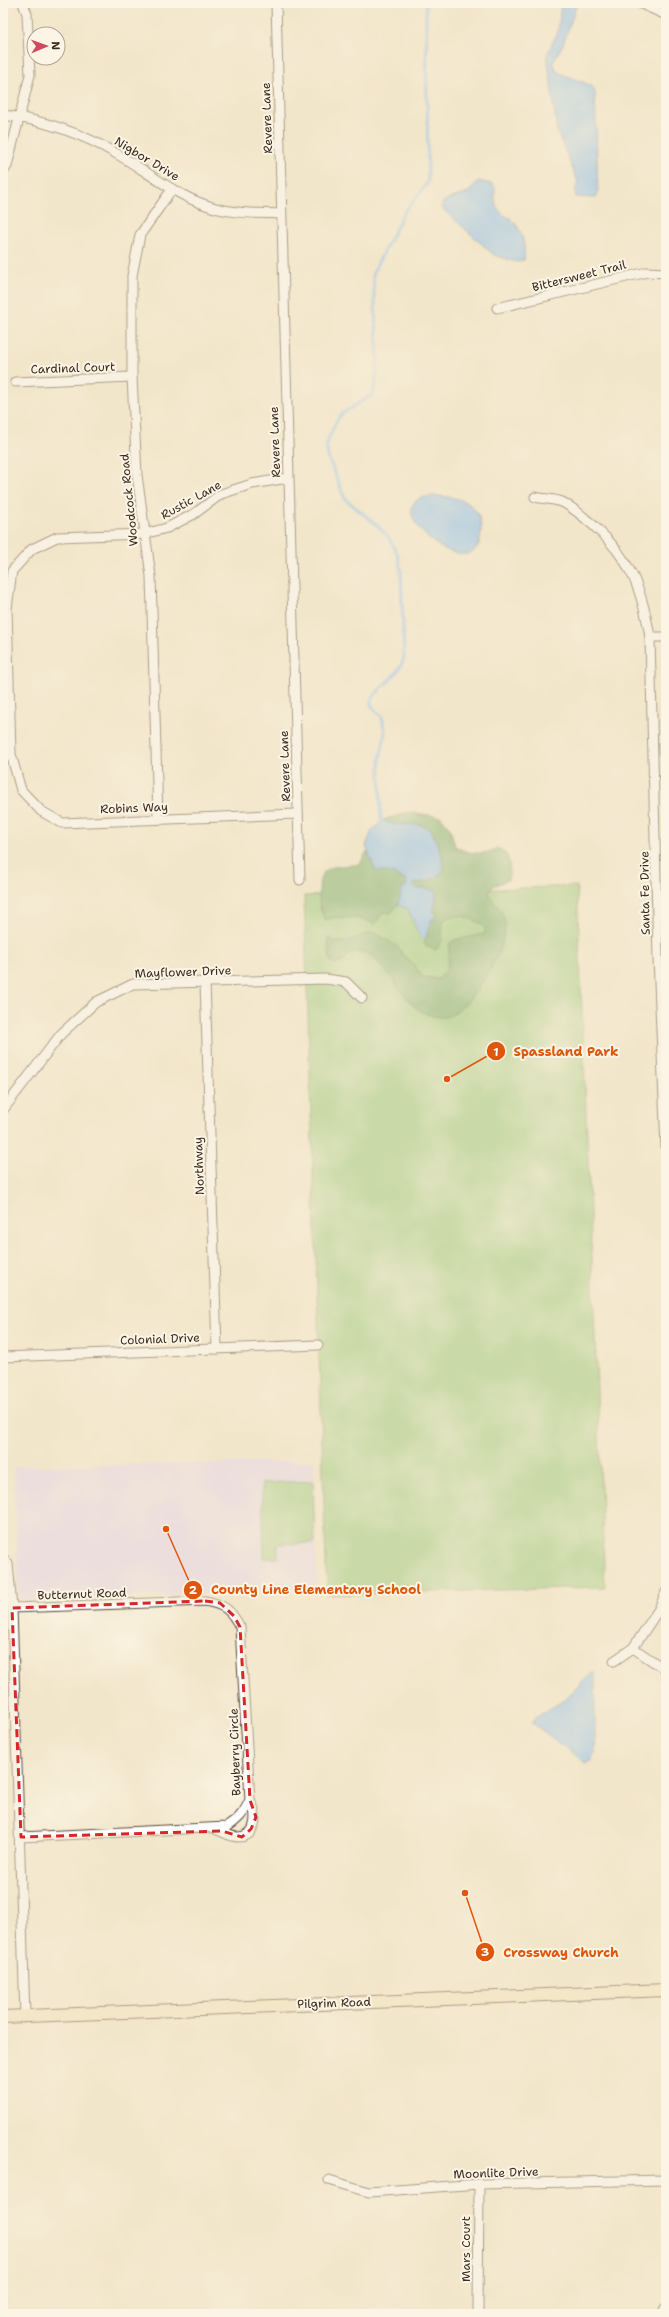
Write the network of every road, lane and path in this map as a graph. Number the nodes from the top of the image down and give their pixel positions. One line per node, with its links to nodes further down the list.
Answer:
1 (23, 3): 6 (street)
2 (276, 3): 9 (street, Revere Lane)
3 (639, 3): 4 (street)
4 (666, 15)
5 (3, 115): 6 (street, Nigbor Drive)
6 (19, 117): 7 (street); 8 (street, Nigbor Drive)
7 (3, 172)
8 (172, 189): 9 (street, Nigbor Drive); 12 (street, Woodcock Road)
9 (281, 214): 14 (street, Revere Lane)
10 (666, 273): 11 (street, Bittersweet Trail)
11 (497, 308)
12 (132, 378): 13 (street, Cardinal Court); 16 (street, Woodcock Road)
13 (15, 382)
14 (288, 478): 16 (street, Rustic Lane); 20 (street, Revere Lane)
15 (535, 497): 18 (street, Santa Fe Drive)
16 (144, 534): 19 (street, Rustic Lane); 21 (street, Woodcock Road)
17 (666, 637): 18 (street)
18 (650, 638): 23 (street, Santa Fe Drive)
19 (7, 754): 21 (street, Robins Way)
20 (298, 814): 21 (street, Robins Way); 22 (street, Revere Lane)
21 (158, 819)
22 (300, 880)
23 (662, 958): 27 (street, Santa Fe Drive)
24 (204, 982): 25 (street, Mayflower Drive); 26 (street, Mayflower Drive); 29 (street, Northway)
25 (362, 998)
26 (3, 1110)
27 (666, 1148)
28 (318, 1345): 29 (street, Colonial Drive)
29 (217, 1349): 30 (street, Colonial Drive)
30 (3, 1357)
31 (3, 1558): 34 (street)
32 (666, 1592): 35 (street)
33 (205, 1601): 34 (street, Butternut Road); 38 (street, Bayberry Circle)
34 (12, 1608): 40 (street)
35 (633, 1648): 36 (street); 37 (street)
36 (614, 1661)
37 (666, 1670)
38 (250, 1800): 39 (street, Bayberry Circle); 39 (street)
39 (216, 1829): 40 (street, Bayberry Circle)
40 (21, 1837): 42 (street)
41 (666, 1990): 42 (street, Pilgrim Road)
42 (25, 2016): 43 (street, Pilgrim Road)
43 (3, 2017)
44 (329, 2180): 46 (street, Moonlite Drive)
45 (666, 2180): 46 (street, Moonlite Drive)
46 (479, 2184): 48 (street, Mars Court)
47 (666, 2308): 49 (street)
48 (478, 2314)
49 (662, 2314)

